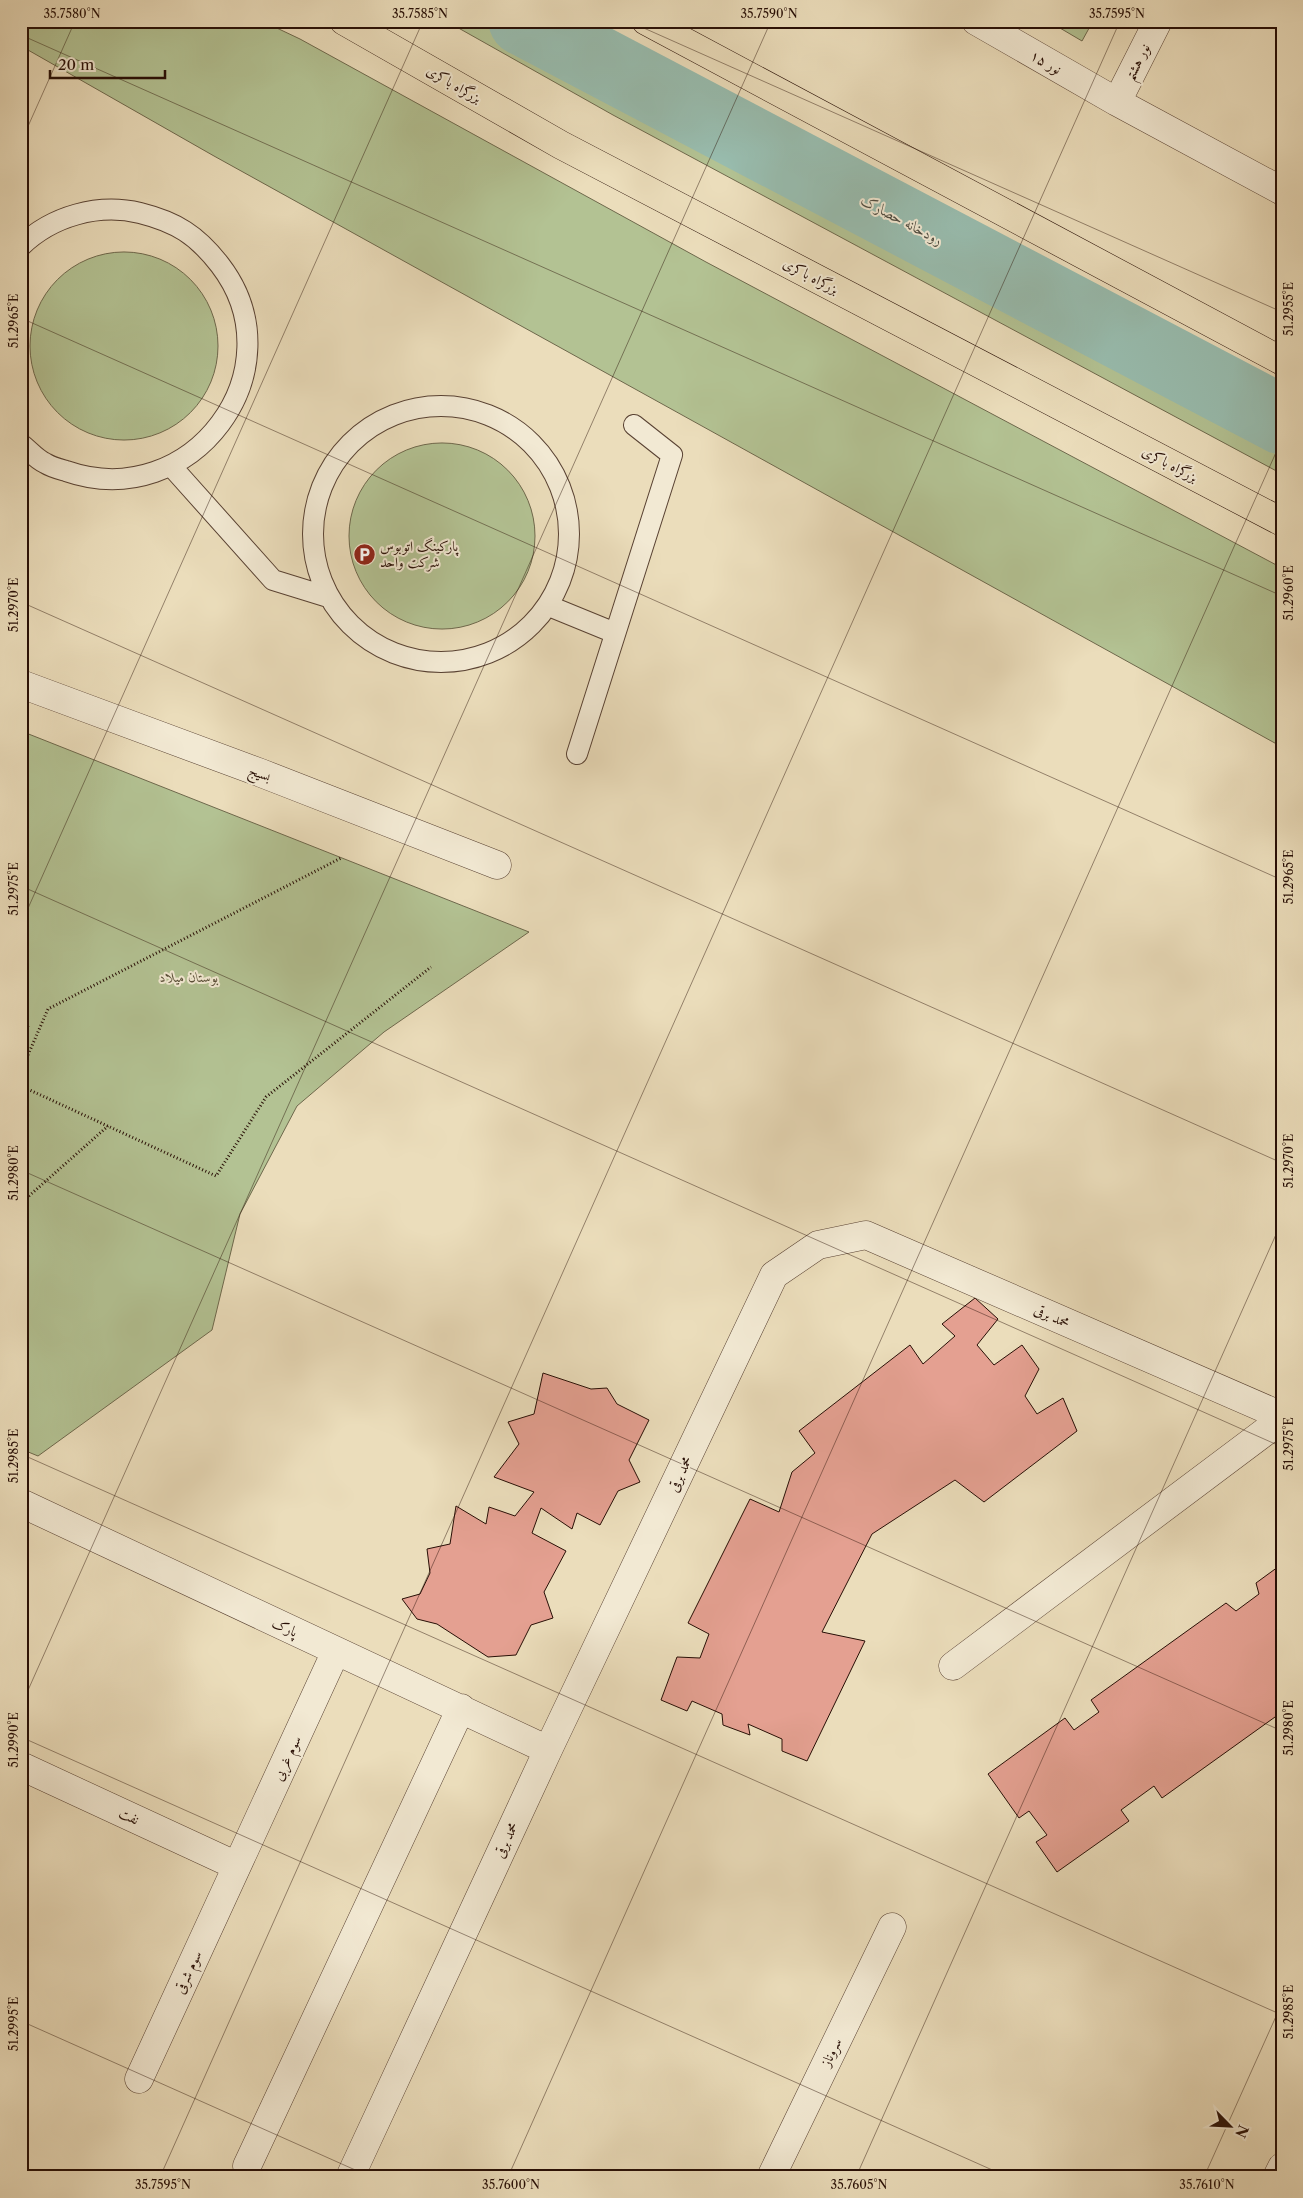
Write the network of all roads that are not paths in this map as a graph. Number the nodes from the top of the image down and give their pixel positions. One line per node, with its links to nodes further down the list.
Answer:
1 (328, 21): 6 (highway)
2 (344, 21): 6 (highway, بزرگراه باکری)
3 (646, 21): 10 (highway)
4 (976, 21): 7 (street, نور ۱۵)
5 (1158, 21): 7 (street, نور هشتم)
6 (398, 53): 14 (highway, بزرگراه باکری)
7 (1117, 102): 8 (street, نور ۱۵)
8 (1282, 191)
9 (21, 246): 13 (lane)
10 (1282, 361)
11 (634, 425): 17 (lane)
12 (21, 444): 13 (lane)
13 (172, 467): 15 (lane)
14 (1282, 522)
15 (328, 597): 16 (lane); 16 (lane)
16 (549, 606): 17 (lane)
17 (615, 633): 19 (lane)
18 (21, 684): 20 (street, بسیج)
19 (577, 754)
20 (498, 865)
21 (1282, 1417): 24 (street); 26 (street, محمد برقی)
22 (21, 1503): 23 (street, پارک)
23 (336, 1650): 25 (street, پارک); 28 (street, سوم غربی)
24 (953, 1666)
25 (461, 1708): 26 (street, پارک); 31 (street)
26 (548, 1750): 33 (street, محمد برقی)
27 (21, 1766): 28 (street, نفت)
28 (237, 1866): 30 (street, سوم شرقی)
29 (892, 1927): 34 (street, سروناز)
30 (139, 2078)
31 (248, 2166)
32 (1282, 2167): 35 (street)
33 (350, 2177)
34 (771, 2177)
35 (1277, 2177)

